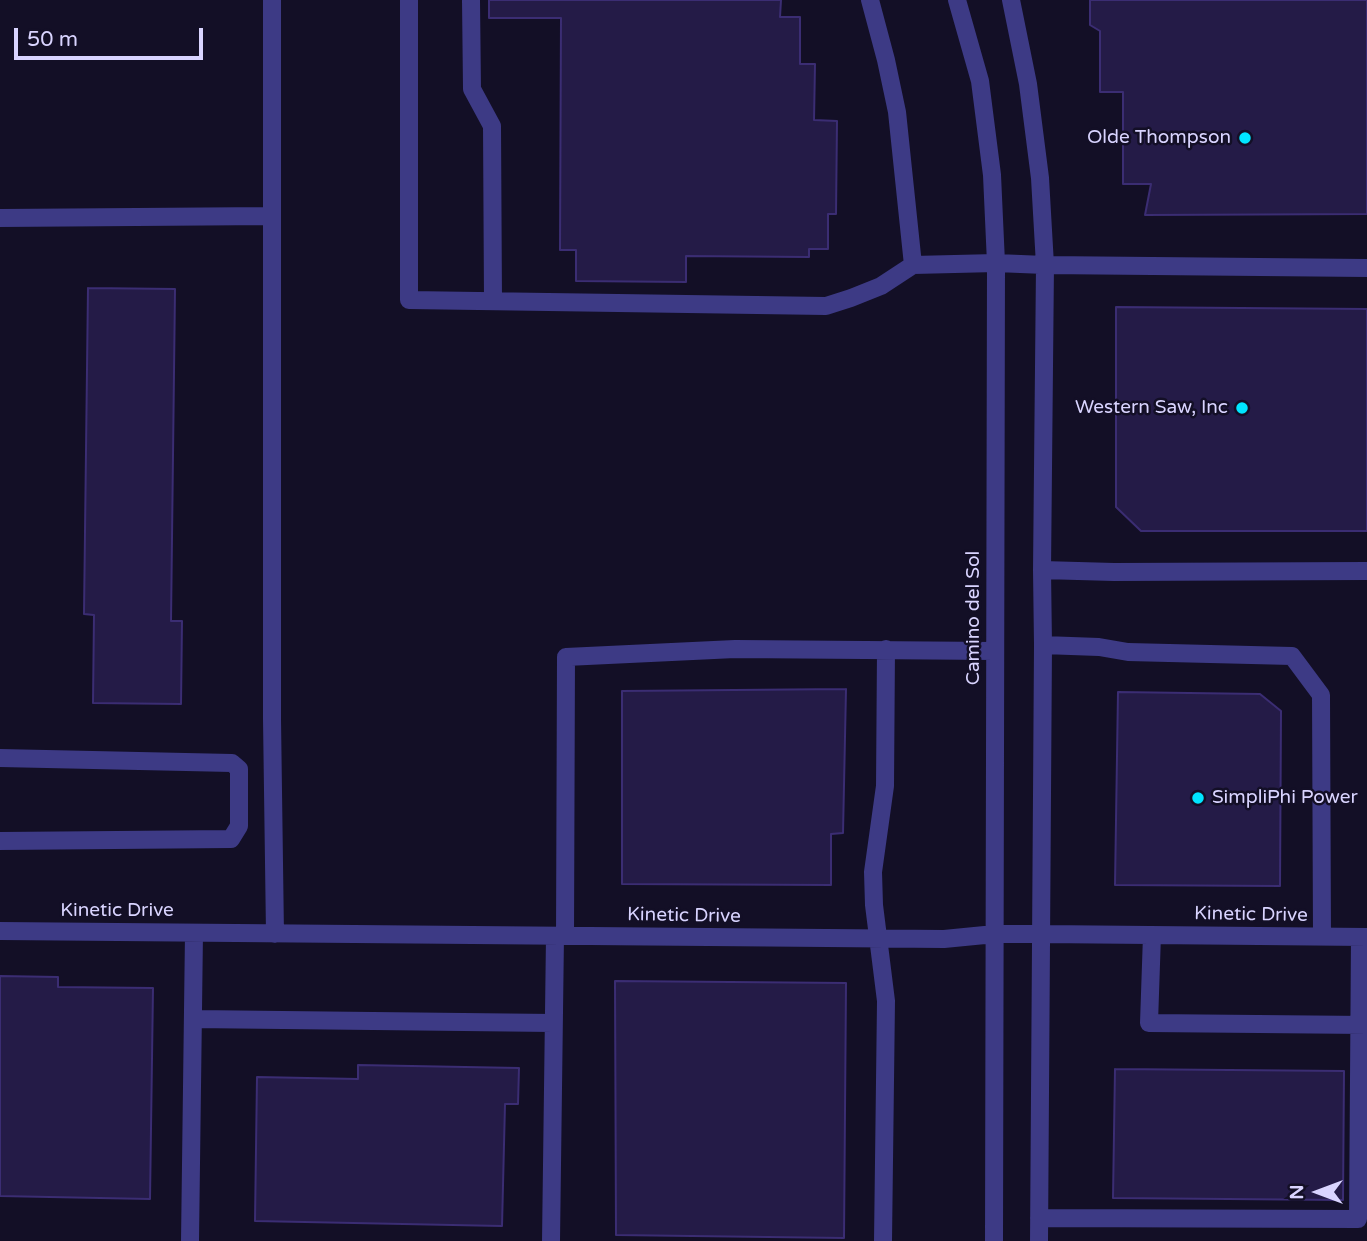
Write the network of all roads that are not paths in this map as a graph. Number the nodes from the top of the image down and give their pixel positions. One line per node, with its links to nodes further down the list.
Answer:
1 (272, 0): 7 (street)
2 (409, 0): 13 (street)
3 (471, 0): 13 (street)
4 (870, 0): 10 (street)
5 (957, 0): 9 (street, Camino del Sol)
6 (1011, 0): 11 (street)
7 (272, 216): 8 (street); 23 (street)
8 (0, 218)
9 (996, 263): 10 (street); 11 (street); 18 (street, Camino del Sol)
10 (913, 265): 13 (street)
11 (1045, 265): 12 (street); 14 (street)
12 (1367, 268)
13 (493, 301)
14 (1042, 570): 15 (street); 16 (street)
15 (1367, 571)
16 (1043, 645): 25 (street); 28 (street)
17 (886, 649): 18 (street); 27 (street); 30 (street)
18 (995, 651): 24 (street, Camino del Sol)
19 (0, 758): 20 (street)
20 (0, 841)
21 (0, 931): 22 (street, Kinetic Drive)
22 (194, 933): 23 (street, Kinetic Drive); 31 (street)
23 (275, 933): 27 (street, Kinetic Drive)
24 (995, 934): 25 (street, Kinetic Drive); 30 (street, Kinetic Drive); 39 (street, Camino del Sol)
25 (1042, 934): 26 (street, Kinetic Drive); 34 (street)
26 (1152, 934): 28 (street, Kinetic Drive); 33 (street)
27 (560, 936): 30 (street, Kinetic Drive); 32 (street)
28 (1322, 936): 29 (street, Kinetic Drive)
29 (1363, 937): 33 (street)
30 (879, 939): 38 (street)
31 (193, 1019): 32 (street); 36 (street)
32 (553, 1023): 37 (street)
33 (1363, 1025): 35 (street)
34 (1039, 1218): 35 (street); 40 (street)
35 (1362, 1219)
36 (190, 1241)
37 (551, 1241)
38 (883, 1241)
39 (994, 1241)
40 (1039, 1241)

